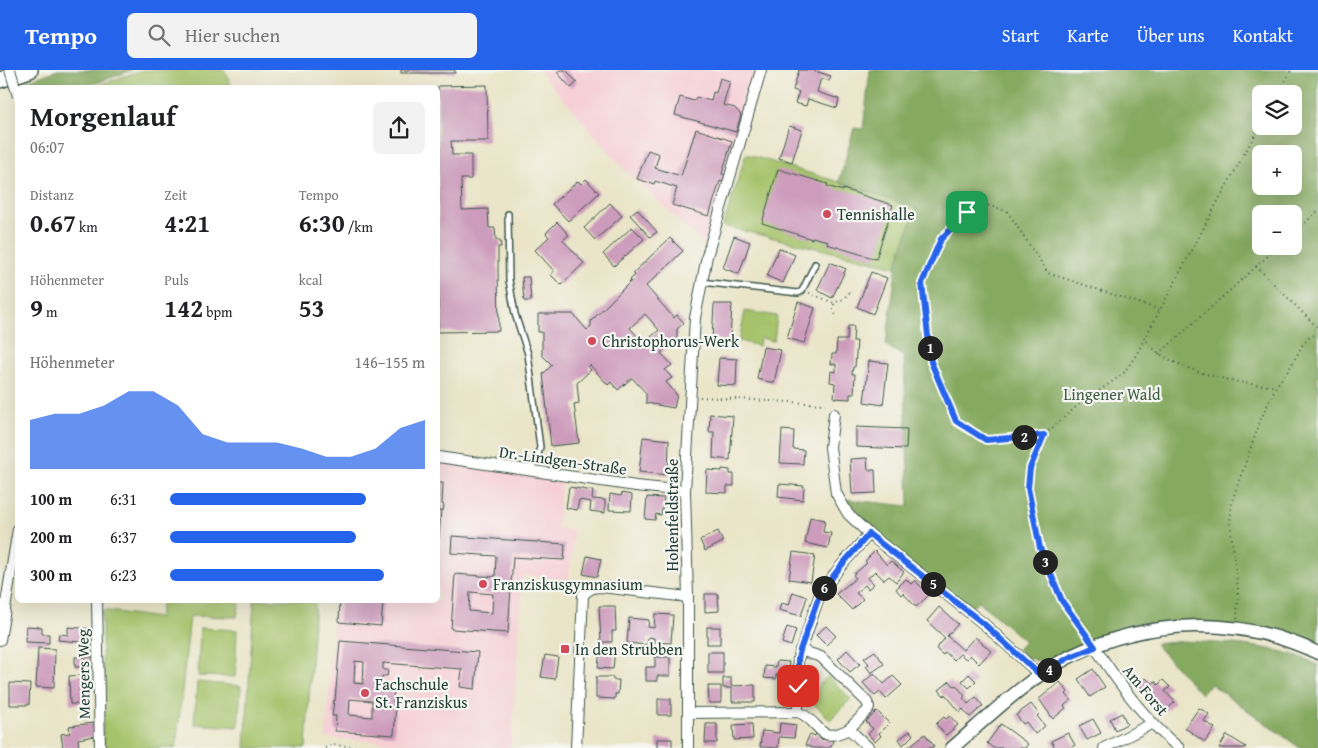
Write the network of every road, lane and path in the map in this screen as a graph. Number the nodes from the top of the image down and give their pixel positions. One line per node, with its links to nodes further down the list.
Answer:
1 (10, 70): 7 (street, bridge)
2 (30, 70): 5 (main road)
3 (761, 70): 15 (street, Hohenfeldstraße)
4 (1291, 70): 6 (path)
5 (0, 80)
6 (1283, 85)
7 (15, 86)
8 (1255, 135): 19 (path)
9 (1318, 211): 11 (path)
10 (508, 214): 31 (lane)
11 (1302, 225)
12 (1268, 255): 14 (path)
13 (815, 264): 16 (lane)
14 (1256, 266): 21 (path); 24 (path)
15 (701, 282): 16 (lane); 26 (street, Hohenfeldstraße)
16 (802, 291): 18 (path)
17 (851, 291): 18 (path)
18 (834, 303): 20 (path)
19 (1160, 310): 23 (path); 29 (path)
20 (836, 316)
21 (1318, 328)
22 (1318, 333): 25 (path)
23 (1144, 337): 24 (path); 29 (path)
24 (1159, 354): 25 (path)
25 (1276, 386): 37 (path)
26 (690, 397): 27 (path); 32 (street, Hohenfeldstraße)
27 (825, 404)
28 (834, 414): 33 (street)
29 (1044, 435): 39 (path)
30 (440, 457): 31 (street, Dr.-Lindgen-Straße)
31 (529, 470): 32 (street, Dr.-Lindgen-Straße)
32 (685, 490): 35 (street, Hohenfeldstraße)
33 (869, 534): 40 (street); 42 (street)
34 (15, 548): 38 (street)
35 (688, 597): 44 (street, Hohenfeldstraße); 50 (street)
36 (96, 603): 47 (street, Mengers Weg)
37 (1235, 629): 39 (street); 41 (street)
38 (0, 640)
39 (1095, 647): 42 (street); 45 (street, Am Forst)
40 (800, 650): 43 (street); 46 (street)
41 (1318, 653)
42 (1040, 675): 53 (street)
43 (798, 712): 44 (street); 46 (street)
44 (688, 713): 51 (street, Hohenfeldstraße)
45 (1153, 723): 54 (street); 55 (street, Am Forst)
46 (849, 729): 52 (street)
47 (100, 748)
48 (326, 748): 49 (path)
49 (375, 748)
50 (576, 748)
51 (688, 748)
52 (869, 748)
53 (952, 748)
54 (1104, 748)
55 (1179, 748)

